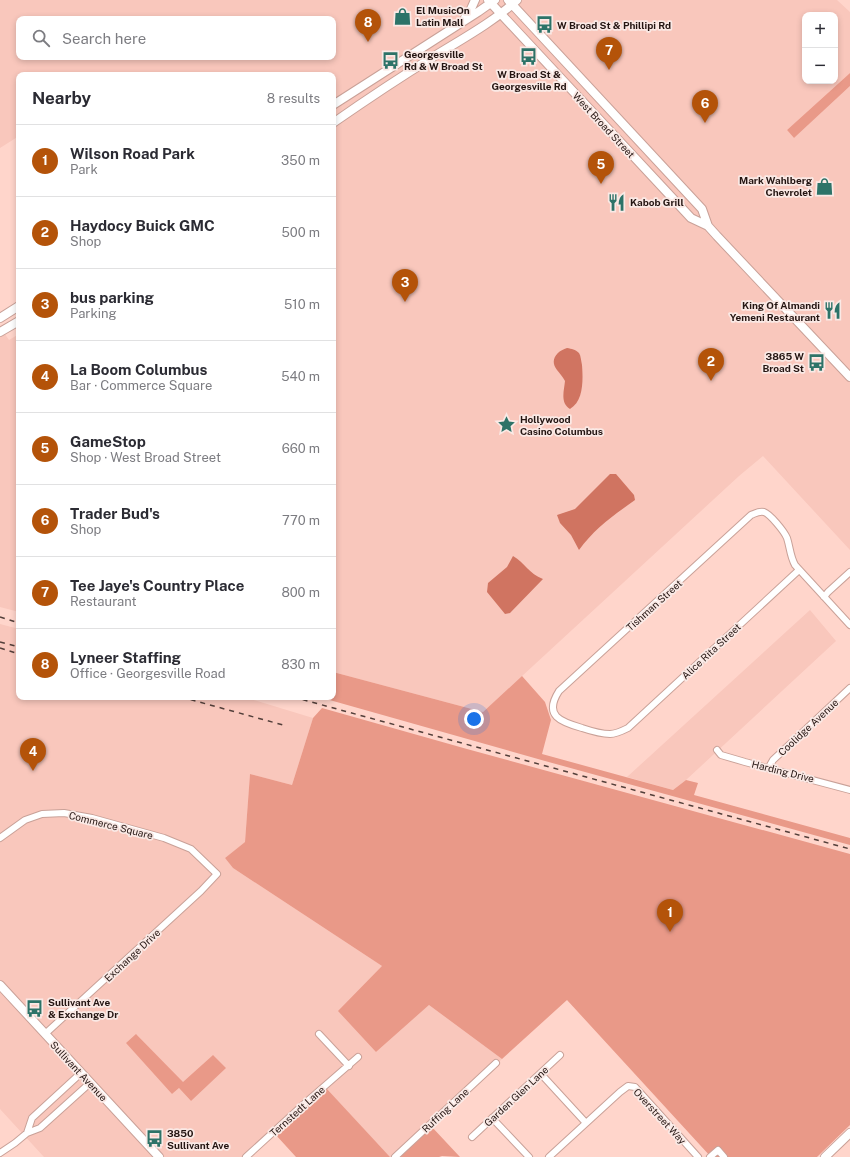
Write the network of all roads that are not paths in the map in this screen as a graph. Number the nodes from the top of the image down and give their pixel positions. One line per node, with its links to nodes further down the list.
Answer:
1 (475, 0): 5 (main road)
2 (492, 1): 4 (main road, West Broad Street); 5 (main road)
3 (512, 1): 4 (main road); 8 (main road, West Broad Street)
4 (501, 14): 7 (main road); 8 (main road, West Broad Street)
5 (462, 22): 6 (main road)
6 (336, 103)
7 (336, 121)
8 (708, 226): 13 (main road, West Broad Street)
9 (16, 308): 10 (main road)
10 (0, 318)
11 (16, 322): 12 (main road)
12 (0, 332)
13 (850, 377)
14 (799, 570): 16 (street); 19 (street, Alice Rita Street); 19 (street, Tishman Street)
15 (850, 572): 16 (street)
16 (824, 597): 17 (street)
17 (850, 625)
18 (850, 688): 21 (street, Coolidge Avenue)
19 (622, 731)
20 (717, 750): 21 (street, Harding Drive)
21 (769, 767): 22 (street, Harding Drive)
22 (850, 790)
23 (0, 838): 24 (street, Commerce Square)
24 (217, 874): 26 (street, Exchange Drive)
25 (0, 985): 26 (main road, Sullivant Avenue)
26 (45, 1034): 32 (main road, Sullivant Avenue)
27 (319, 1034): 31 (street)
28 (560, 1055): 33 (street, Garden Glen Lane)
29 (358, 1057): 31 (street, Ternstedt Lane)
30 (496, 1063): 43 (street, Ruffing Lane)
31 (349, 1066): 42 (street, Ternstedt Lane)
32 (81, 1073): 34 (main road, Sullivant Avenue); 37 (street)
33 (540, 1074): 35 (street, Garden Glen Lane); 36 (street)
34 (90, 1083): 37 (street); 41 (main road, Sullivant Avenue)
35 (492, 1118): 39 (street, Garden Glen Lane); 44 (street)
36 (586, 1123): 45 (street, Overstreet Way); 46 (street, Overstreet Way)
37 (27, 1133): 40 (street)
38 (850, 1134): 49 (main road)
39 (472, 1137)
40 (0, 1153)
41 (159, 1157)
42 (246, 1157)
43 (395, 1157)
44 (529, 1157)
45 (548, 1157)
46 (698, 1157)
47 (710, 1157): 48 (street)
48 (724, 1157)
49 (825, 1157)

